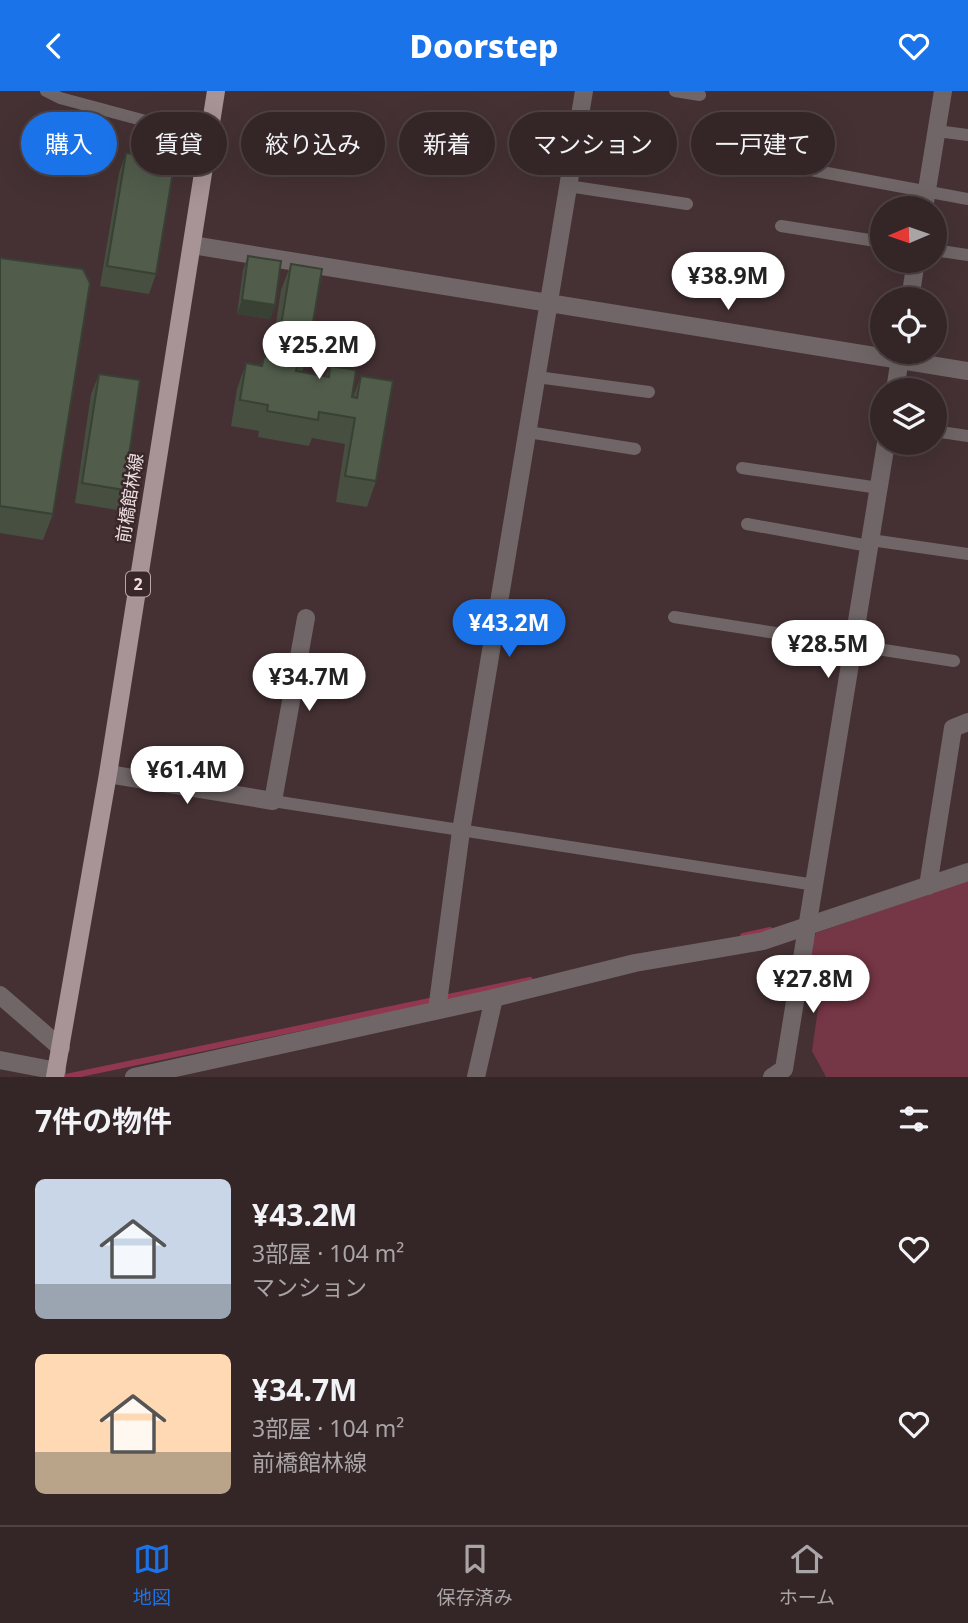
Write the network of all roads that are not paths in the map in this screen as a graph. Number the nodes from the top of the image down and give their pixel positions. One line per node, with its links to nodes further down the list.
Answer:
1 (46, 91): 8 (lane)
2 (216, 91): 7 (main road, 前橋館林線 / 2)
3 (584, 91): 13 (street)
4 (675, 91): 6 (lane)
5 (943, 91): 9 (street)
6 (700, 95)
7 (213, 112)
8 (131, 118)
9 (937, 131): 10 (lane); 15 (street)
10 (968, 135)
11 (203, 175): 21 (main road, 前橋館林線 / 2)
12 (830, 175): 14 (lane)
13 (568, 186): 18 (lane); 24 (street)
14 (911, 196)
15 (927, 196)
16 (968, 199): 17 (lane)
17 (947, 200)
18 (687, 204)
19 (781, 226): 20 (lane)
20 (870, 240)
21 (192, 245): 24 (street); 45 (main road, 前橋館林線 / 2)
22 (947, 252): 23 (lane)
23 (968, 255)
24 (550, 303): 25 (street); 28 (street)
25 (870, 351)
26 (936, 364): 27 (street)
27 (968, 371)
28 (537, 377): 29 (lane); 30 (street)
29 (649, 392)
30 (528, 432): 33 (lane); 47 (street)
31 (947, 433): 32 (lane)
32 (968, 436)
33 (635, 449)
34 (884, 455): 36 (street)
35 (742, 468): 36 (lane)
36 (879, 488): 38 (street)
37 (747, 524): 38 (lane)
38 (870, 543): 39 (lane); 42 (street)
39 (968, 554)
40 (674, 617): 42 (lane)
41 (306, 618): 46 (street)
42 (854, 644): 43 (lane); 49 (street)
43 (954, 661)
44 (968, 722): 50 (street)
45 (108, 774): 46 (street); 55 (main road, 前橋館林線 / 2)
46 (273, 801): 47 (lane)
47 (461, 831): 49 (lane); 54 (street)
48 (968, 872): 50 (street)
49 (815, 885): 51 (street)
50 (928, 886): 51 (street)
51 (808, 924): 53 (street); 60 (street)
52 (0, 995): 55 (street)
53 (494, 998): 54 (street); 59 (street)
54 (437, 1010): 58 (street)
55 (61, 1048): 57 (main road, 前橋館林線 / 2)
56 (0, 1060): 57 (street)
57 (56, 1074)
58 (134, 1077)
59 (477, 1077)
60 (772, 1077)

